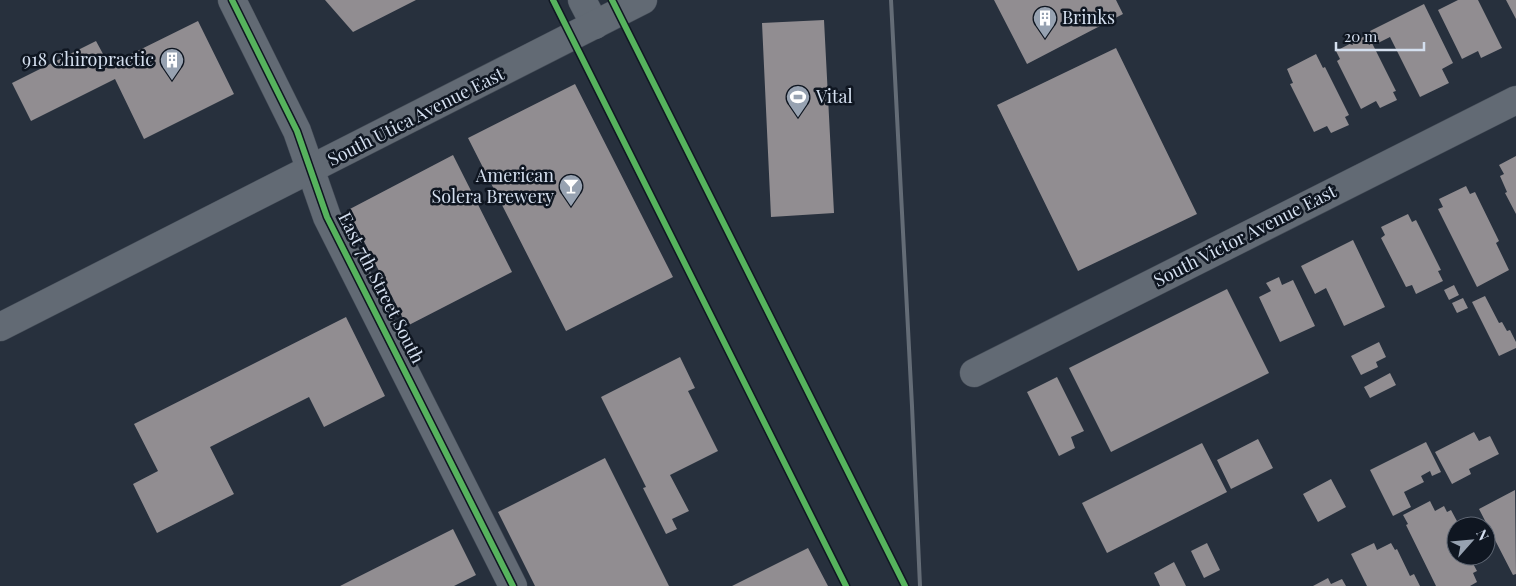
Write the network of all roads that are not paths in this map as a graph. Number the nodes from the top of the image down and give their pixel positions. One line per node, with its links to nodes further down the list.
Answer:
1 (232, 0): 6 (street, East 7th Street South)
2 (582, 0): 4 (street)
3 (643, 0): 4 (street, South Utica Avenue East)
4 (594, 25): 6 (street, South Utica Avenue East)
5 (1516, 100): 8 (street, South Victor Avenue East)
6 (310, 170): 7 (street, South Utica Avenue East); 9 (street, East 7th Street South)
7 (0, 327)
8 (974, 373)
9 (513, 586)

